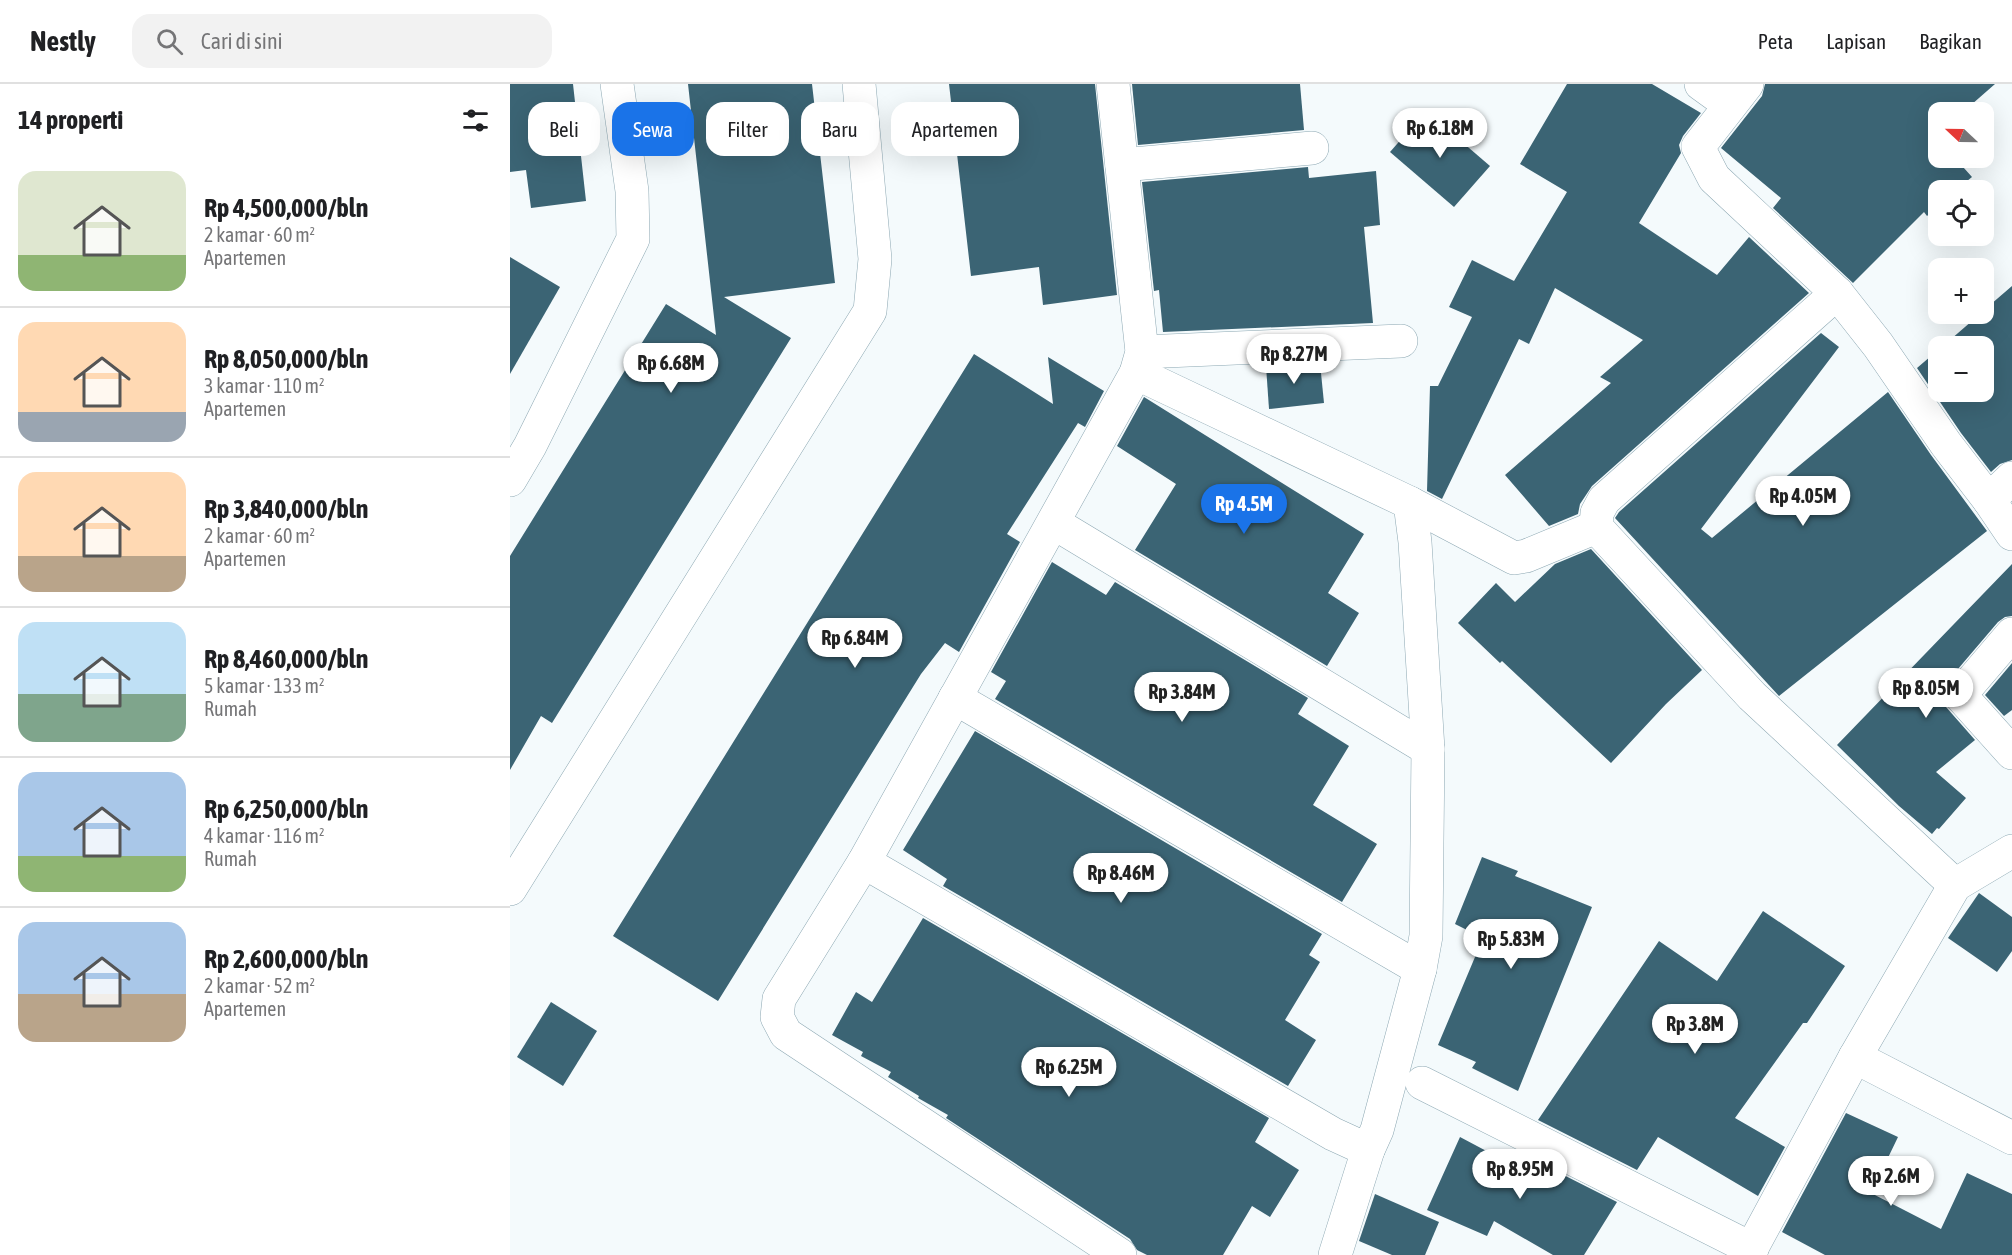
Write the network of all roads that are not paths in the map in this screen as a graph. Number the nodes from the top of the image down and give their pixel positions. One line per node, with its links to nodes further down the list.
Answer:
1 (616, 84): 11 (street)
2 (859, 84): 24 (street)
3 (1113, 84): 7 (street)
4 (1701, 84): 5 (street)
5 (1738, 94): 8 (street)
6 (1312, 148): 7 (street)
7 (1122, 165): 10 (street)
8 (1837, 293): 12 (street); 15 (street)
9 (1401, 341): 10 (street)
10 (1139, 363): 13 (street); 14 (street)
11 (510, 480)
12 (2000, 489): 16 (street)
13 (1410, 503): 15 (street); 19 (street)
14 (1054, 523): 18 (street); 19 (street)
15 (1596, 526): 23 (street)
16 (2012, 534)
17 (2012, 634): 20 (street)
18 (955, 698): 22 (street); 25 (street)
19 (1428, 748): 25 (street)
20 (2012, 753)
21 (2012, 851): 23 (street)
22 (864, 862): 29 (street); 31 (street)
23 (1956, 885): 26 (street)
24 (510, 889)
25 (1420, 969): 29 (street)
26 (1855, 1057): 28 (street); 30 (street)
27 (1422, 1083): 30 (street)
28 (2012, 1138)
29 (1368, 1150): 32 (street)
30 (1750, 1252)
31 (1119, 1255)
32 (1335, 1255)

